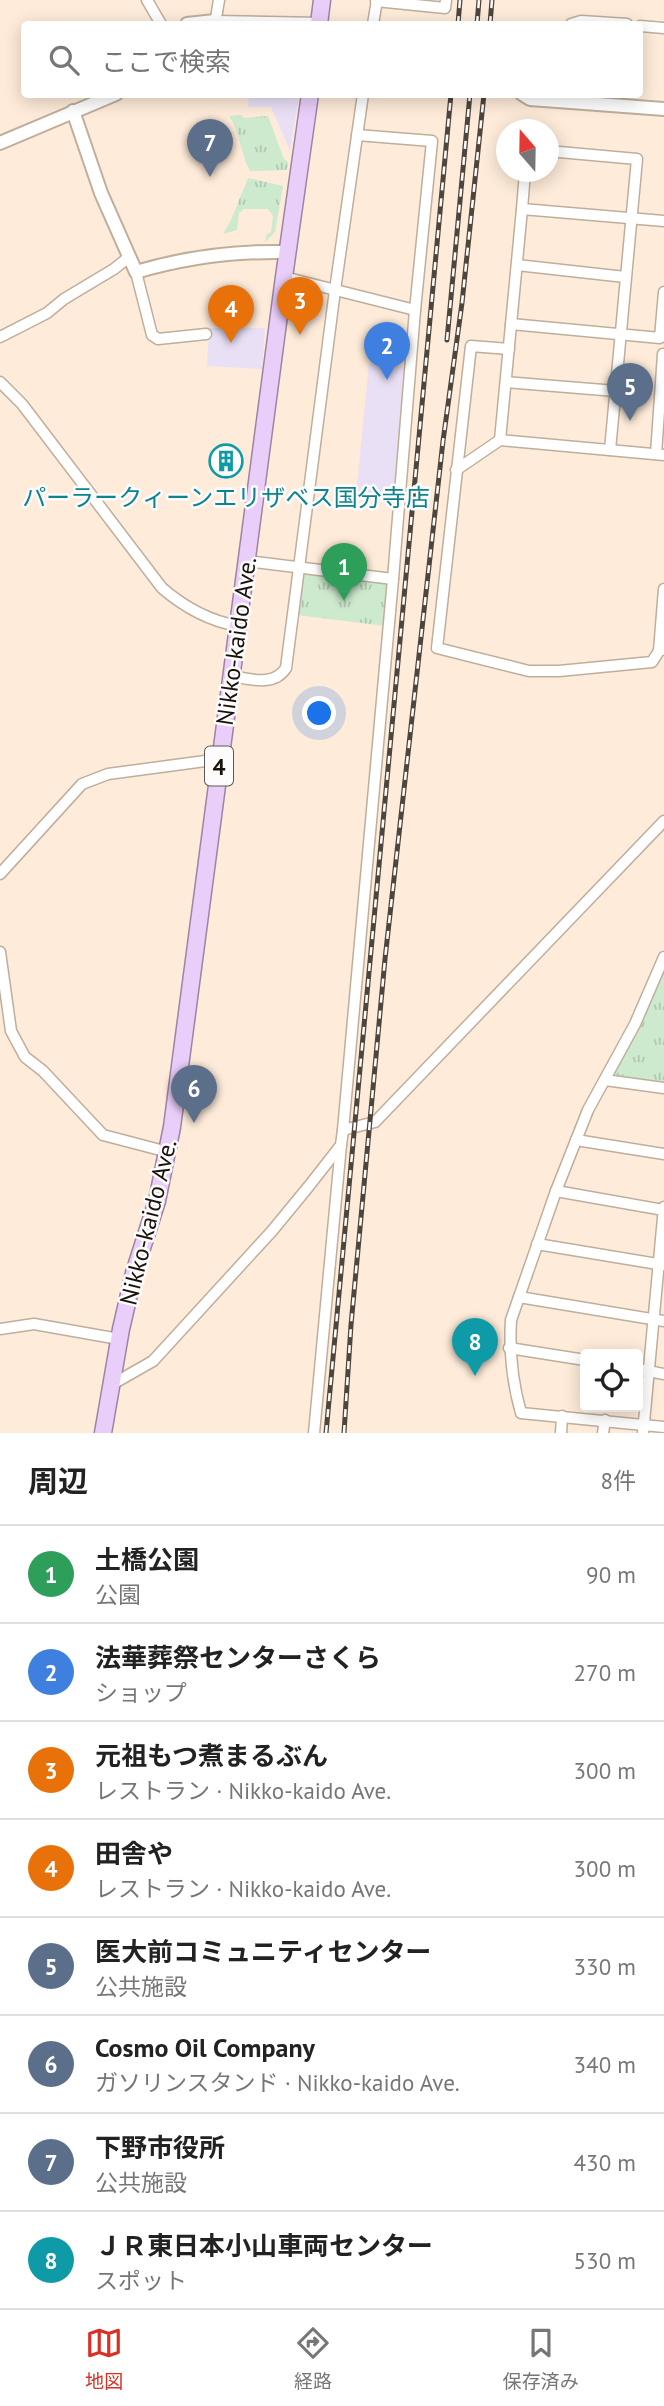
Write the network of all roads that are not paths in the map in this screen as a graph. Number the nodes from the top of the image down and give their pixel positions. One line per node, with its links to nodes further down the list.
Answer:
1 (147, 0): 6 (street)
2 (219, 0): 7 (street)
3 (322, 0): 8 (highway)
4 (446, 0): 5 (street)
5 (377, 1): 9 (street)
6 (159, 21)
7 (215, 21)
8 (319, 21)
9 (374, 21)
10 (643, 26): 11 (street)
11 (664, 28)
12 (106, 98): 19 (street)
13 (309, 98): 27 (highway, Nikko-kaido Ave. / 4)
14 (362, 98): 20 (street)
15 (528, 98): 17 (street)
16 (562, 98): 17 (street)
17 (571, 102): 18 (street)
18 (664, 109)
19 (73, 111): 21 (street); 28 (street)
20 (357, 135): 33 (street); 35 (street)
21 (0, 143)
22 (559, 152): 25 (street)
23 (524, 182): 24 (street)
24 (522, 209): 25 (street); 29 (street)
25 (632, 218): 26 (street); 32 (street)
26 (664, 221)
27 (287, 253): 30 (street); 31 (highway, Nikko-kaido Ave. / 4)
28 (129, 257): 30 (street); 39 (street)
29 (517, 265): 32 (street); 36 (street)
30 (136, 272): 37 (street)
31 (284, 277): 33 (street); 50 (highway, Nikko-kaido Ave. / 4)
32 (625, 277): 38 (street)
33 (335, 290): 35 (street); 51 (street)
34 (664, 292): 40 (street)
35 (415, 310): 52 (street)
36 (511, 324): 38 (street); 41 (street)
37 (206, 334)
38 (621, 334): 40 (street); 45 (street)
39 (0, 337)
40 (650, 337): 42 (street)
41 (509, 349): 44 (street); 49 (street)
42 (664, 354): 48 (street)
43 (0, 382): 54 (street)
44 (506, 382): 45 (street); 46 (street)
45 (616, 391): 47 (street)
46 (500, 440): 47 (street); 49 (street)
47 (610, 450): 48 (street)
48 (660, 454)
49 (456, 470): 55 (street)
50 (247, 561): 51 (street); 54 (highway, Nikko-kaido Ave. / 4)
51 (300, 568): 52 (street); 56 (street)
52 (393, 579): 64 (street)
53 (664, 589): 55 (street)
54 (238, 626): 56 (highway, Nikko-kaido Ave. / 4)
55 (661, 650)
56 (231, 676): 57 (highway, Nikko-kaido Ave. / 4)
57 (220, 759): 59 (street); 67 (highway, Nikko-kaido Ave. / 4)
58 (664, 821): 64 (street)
59 (0, 874)
60 (0, 952): 67 (street)
61 (664, 957): 62 (street)
62 (605, 1080): 63 (street); 65 (street)
63 (664, 1088)
64 (343, 1130): 66 (street)
65 (576, 1140): 68 (street); 69 (street)
66 (341, 1145): 82 (street); 88 (street)
67 (168, 1152): 76 (highway, Nikko-kaido Ave. / 4)
68 (664, 1154)
69 (556, 1191): 70 (street); 71 (street)
70 (664, 1209): 72 (street)
71 (537, 1244): 72 (street); 73 (street)
72 (661, 1264): 74 (street)
73 (519, 1297): 74 (street); 77 (street)
74 (659, 1320): 80 (street)
75 (1, 1332): 76 (street)
76 (119, 1339): 82 (highway, Nikko-kaido Ave. / 4)
77 (509, 1348): 78 (street); 83 (street)
78 (580, 1359)
79 (643, 1370): 80 (street)
80 (649, 1371): 81 (street); 86 (street)
81 (664, 1374)
82 (111, 1385): 87 (highway, Nikko-kaido Ave. / 4)
83 (562, 1416): 84 (street); 89 (street)
84 (605, 1420): 86 (street); 90 (street)
85 (664, 1427): 86 (street)
86 (643, 1428)
87 (103, 1433)
88 (314, 1433)
89 (561, 1433)
90 (603, 1433)

